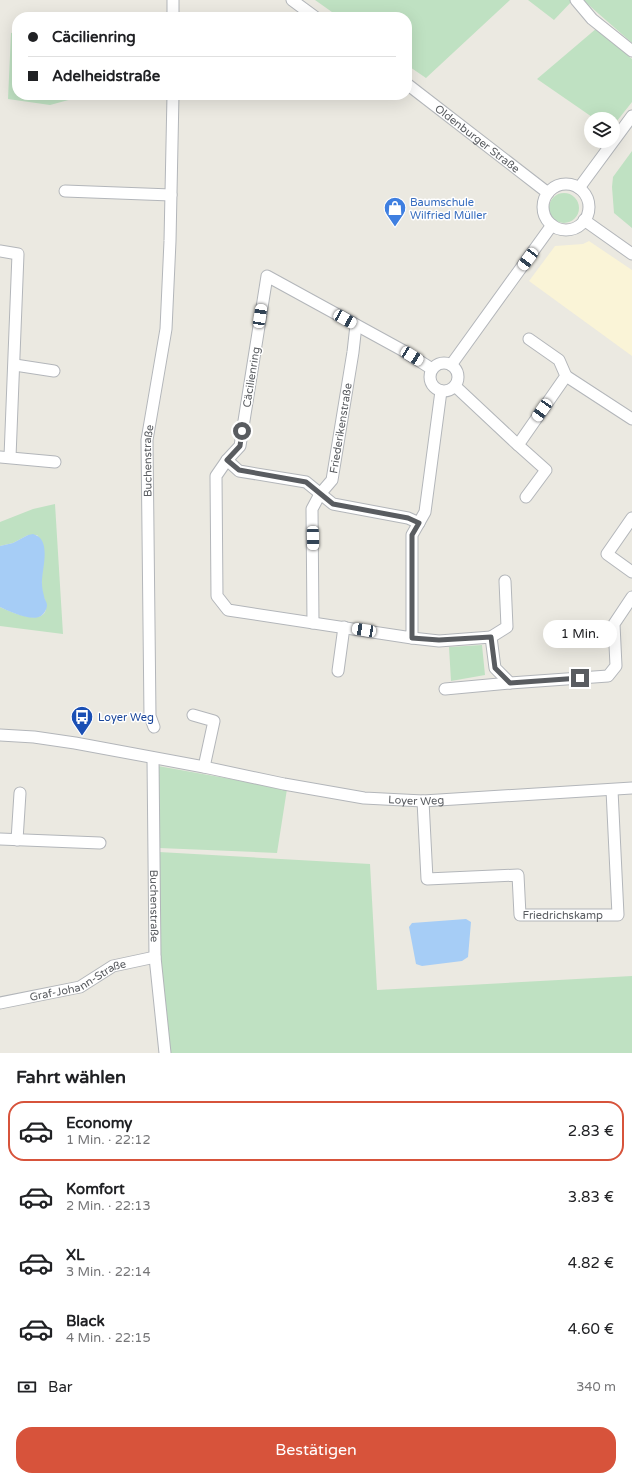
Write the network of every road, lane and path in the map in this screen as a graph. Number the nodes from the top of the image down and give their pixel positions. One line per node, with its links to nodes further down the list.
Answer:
1 (173, 0): 4 (street)
2 (292, 0): 5 (street)
3 (576, 0): 6 (street)
4 (173, 12)
5 (309, 12)
6 (632, 51)
7 (412, 88): 12 (street, Oldenburger Straße)
8 (173, 100): 13 (street, Buchenstraße)
9 (632, 116): 10 (street)
10 (579, 188): 12 (street); 14 (street)
11 (65, 191): 13 (street)
12 (548, 193): 15 (street)
13 (171, 195): 47 (street, Buchenstraße)
14 (584, 220): 15 (street); 17 (street)
15 (552, 225): 21 (street)
16 (0, 252): 20 (street)
17 (632, 254)
18 (356, 325): 22 (street, Cäcilienring); 30 (street, Cäcilienring); 32 (street, Friederikenstraße)
19 (529, 339): 24 (street)
20 (14, 365): 23 (street); 29 (street)
21 (451, 365): 22 (street); 25 (street)
22 (432, 369): 26 (street)
23 (54, 371)
24 (566, 376): 27 (street); 28 (street)
25 (455, 386): 26 (street); 28 (street)
26 (441, 391): 35 (street)
27 (632, 419)
28 (518, 445): 33 (street)
29 (5, 457): 31 (street)
30 (227, 460): 32 (street); 39 (street, Cäcilienring)
31 (55, 462)
32 (320, 494): 35 (street); 39 (street, Friederikenstraße)
33 (526, 497)
34 (632, 518): 36 (street)
35 (419, 523): 42 (street)
36 (632, 572)
37 (505, 582): 41 (street)
38 (632, 597): 44 (street)
39 (313, 623): 40 (street, Cäcilienring)
40 (344, 627): 42 (street, Cäcilienring); 43 (street)
41 (491, 637): 42 (street, Cäcilienring); 44 (street)
42 (412, 638)
43 (338, 671)
44 (510, 683): 45 (street)
45 (445, 689)
46 (193, 715): 50 (street)
47 (154, 727)
48 (0, 735): 49 (street, Loyer Weg)
49 (153, 758): 50 (street, Loyer Weg); 58 (street, Buchenstraße)
50 (204, 766): 54 (street, Loyer Weg)
51 (632, 788): 52 (street, Loyer Weg)
52 (612, 790): 54 (street, Loyer Weg); 54 (street, Friedrichskamp)
53 (20, 793): 56 (street)
54 (423, 801)
55 (0, 839): 56 (street)
56 (17, 840): 57 (street)
57 (100, 843)
58 (155, 958): 59 (street, Graf-Johann-Straße); 60 (street, Buchenstraße)
59 (0, 1003)
60 (165, 1053)

